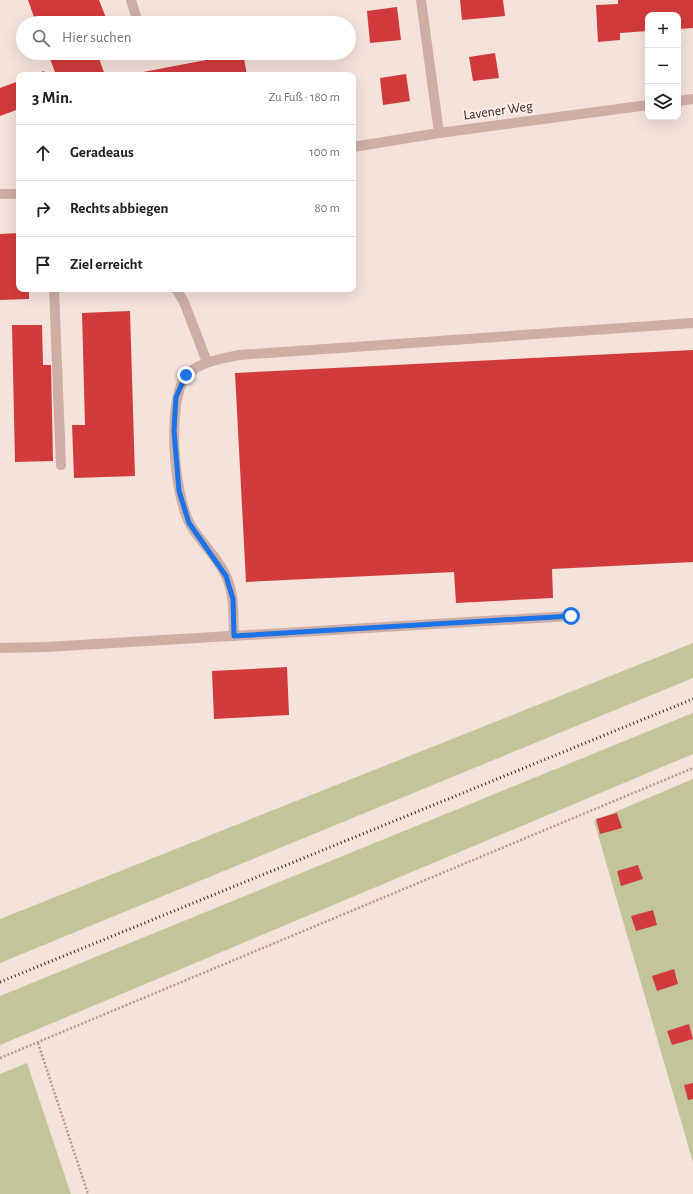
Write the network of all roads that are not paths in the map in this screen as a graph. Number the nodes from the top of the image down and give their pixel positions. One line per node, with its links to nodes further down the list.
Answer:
1 (131, 0): 3 (street)
2 (421, 0): 7 (street)
3 (136, 16)
4 (693, 99): 5 (street)
5 (681, 101)
6 (645, 105): 7 (street, Lavener Weg)
7 (438, 133): 8 (street, Lavener Weg)
8 (356, 147)
9 (0, 194): 10 (street)
10 (16, 194)
11 (54, 292): 15 (street)
12 (178, 292): 14 (street)
13 (693, 323): 14 (street)
14 (207, 362): 17 (street)
15 (61, 465)
16 (571, 616): 17 (street)
17 (234, 636): 18 (street)
18 (0, 648)

